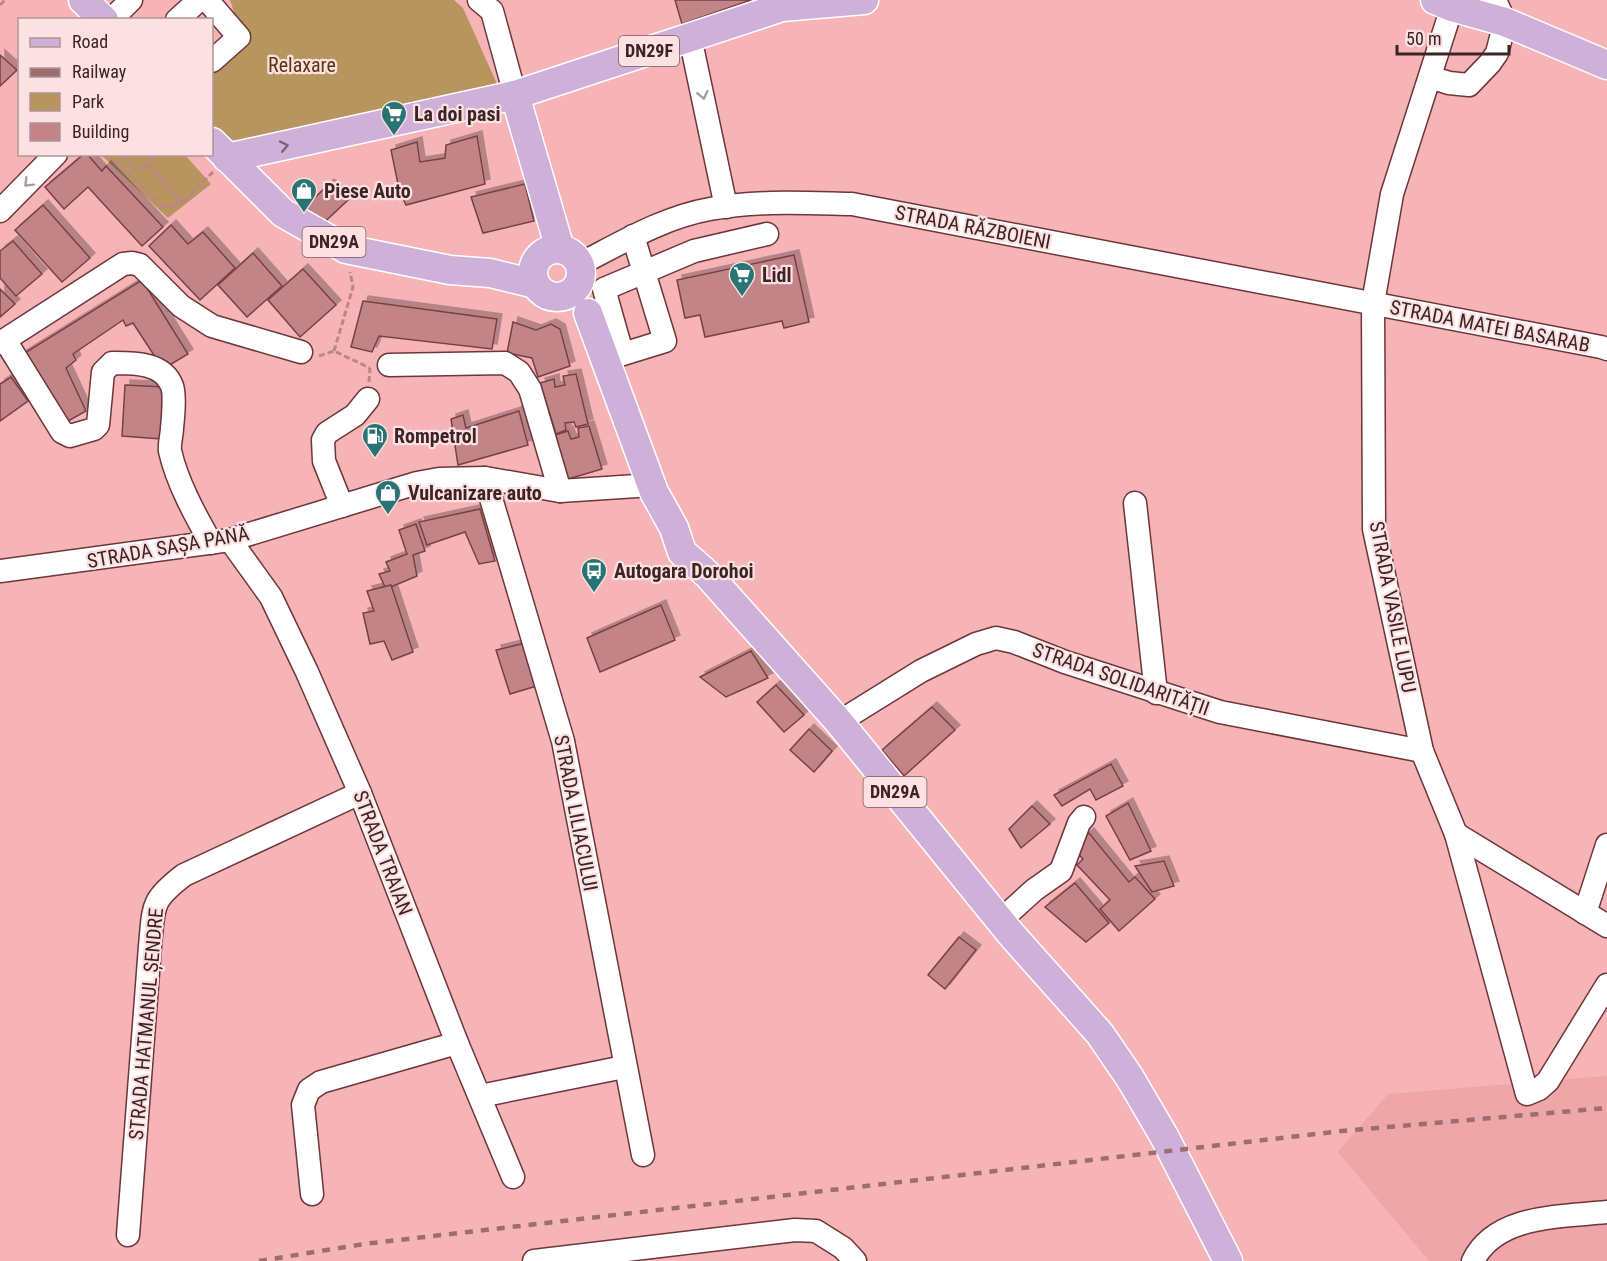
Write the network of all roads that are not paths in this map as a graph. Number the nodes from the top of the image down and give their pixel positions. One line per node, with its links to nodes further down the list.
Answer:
1 (83, 0): 10 (main road)
2 (131, 0): 11 (street)
3 (199, 0): 12 (street)
4 (207, 0): 14 (street)
5 (479, 0): 17 (street)
6 (864, 0): 7 (main road, DN29F)
7 (783, 3): 13 (main road, DN29F)
8 (1444, 3): 9 (main road); 16 (street, STRADA VASILE LUPU)
9 (1500, 11): 15 (main road); 16 (street)
10 (102, 18)
11 (113, 18)
12 (179, 18)
13 (690, 37): 17 (main road, DN29F); 20 (street, one-way to 20)
14 (213, 60)
15 (1607, 64)
16 (1430, 77): 26 (street, STRADA VASILE LUPU)
17 (515, 95): 18 (main road, DN29F, one-way to 17); 25 (main road)
18 (219, 150): 25 (main road, DN29A)
19 (54, 156): 21 (street, one-way to 21)
20 (726, 207): 23 (street, STRADA RĂZBOIENI); 26 (street, STRADA RĂZBOIENI)
21 (0, 211)
22 (767, 234): 24 (street)
23 (633, 236): 24 (street); 25 (street, STRADA RĂZBOIENI)
24 (645, 271): 30 (street); 30 (street)
25 (557, 274): 30 (main road, DN29A)
26 (1372, 303): 28 (street, STRADA MATEI BASARAB); 42 (street, STRADA VASILE LUPU)
27 (2, 341): 29 (street); 38 (street, STRADA TRAIAN)
28 (1607, 350)
29 (301, 352)
30 (614, 356): 34 (main road, DN29A)
31 (379, 367): 35 (street)
32 (368, 399): 37 (street)
33 (485, 478): 35 (street, STRADA SAȘA PANĂ); 37 (street, STRADA SAȘA PANĂ); 52 (street, STRADA LILIACULUI)
34 (652, 485): 35 (street, STRADA SAȘA PANĂ); 41 (main road, DN29A)
35 (560, 491)
36 (1135, 503): 40 (street)
37 (342, 506): 38 (street, STRADA SAȘA PANĂ)
38 (220, 542): 39 (street, STRADA SAȘA PANĂ); 43 (street, STRADA TRAIAN)
39 (0, 572)
40 (1156, 693): 41 (street, STRADA SOLIDARITĂȚII); 42 (street, STRADA SOLIDARITĂȚII)
41 (839, 722): 48 (main road, DN29A)
42 (1422, 751): 45 (street, STRADA VASILE LUPU)
43 (360, 793): 51 (street, STRADA TRAIAN); 58 (street, STRADA HATMANUL ȘENDRE)
44 (1084, 817): 48 (street)
45 (1456, 834): 47 (street); 50 (street, STRADA VASILE LUPU)
46 (1607, 845): 47 (street)
47 (1585, 913): 49 (street)
48 (1000, 921): 61 (main road, DN29A)
49 (1607, 926)
50 (1607, 985)
51 (457, 1043): 53 (street, STRADA TRAIAN); 56 (street)
52 (624, 1066): 53 (street); 54 (street, STRADA LILIACULUI)
53 (480, 1096): 55 (street, STRADA TRAIAN)
54 (643, 1155)
55 (513, 1177)
56 (312, 1194)
57 (1607, 1212): 62 (street)
58 (128, 1235)
59 (534, 1261): 60 (street)
60 (855, 1261)
61 (1228, 1261)
62 (1473, 1261)

